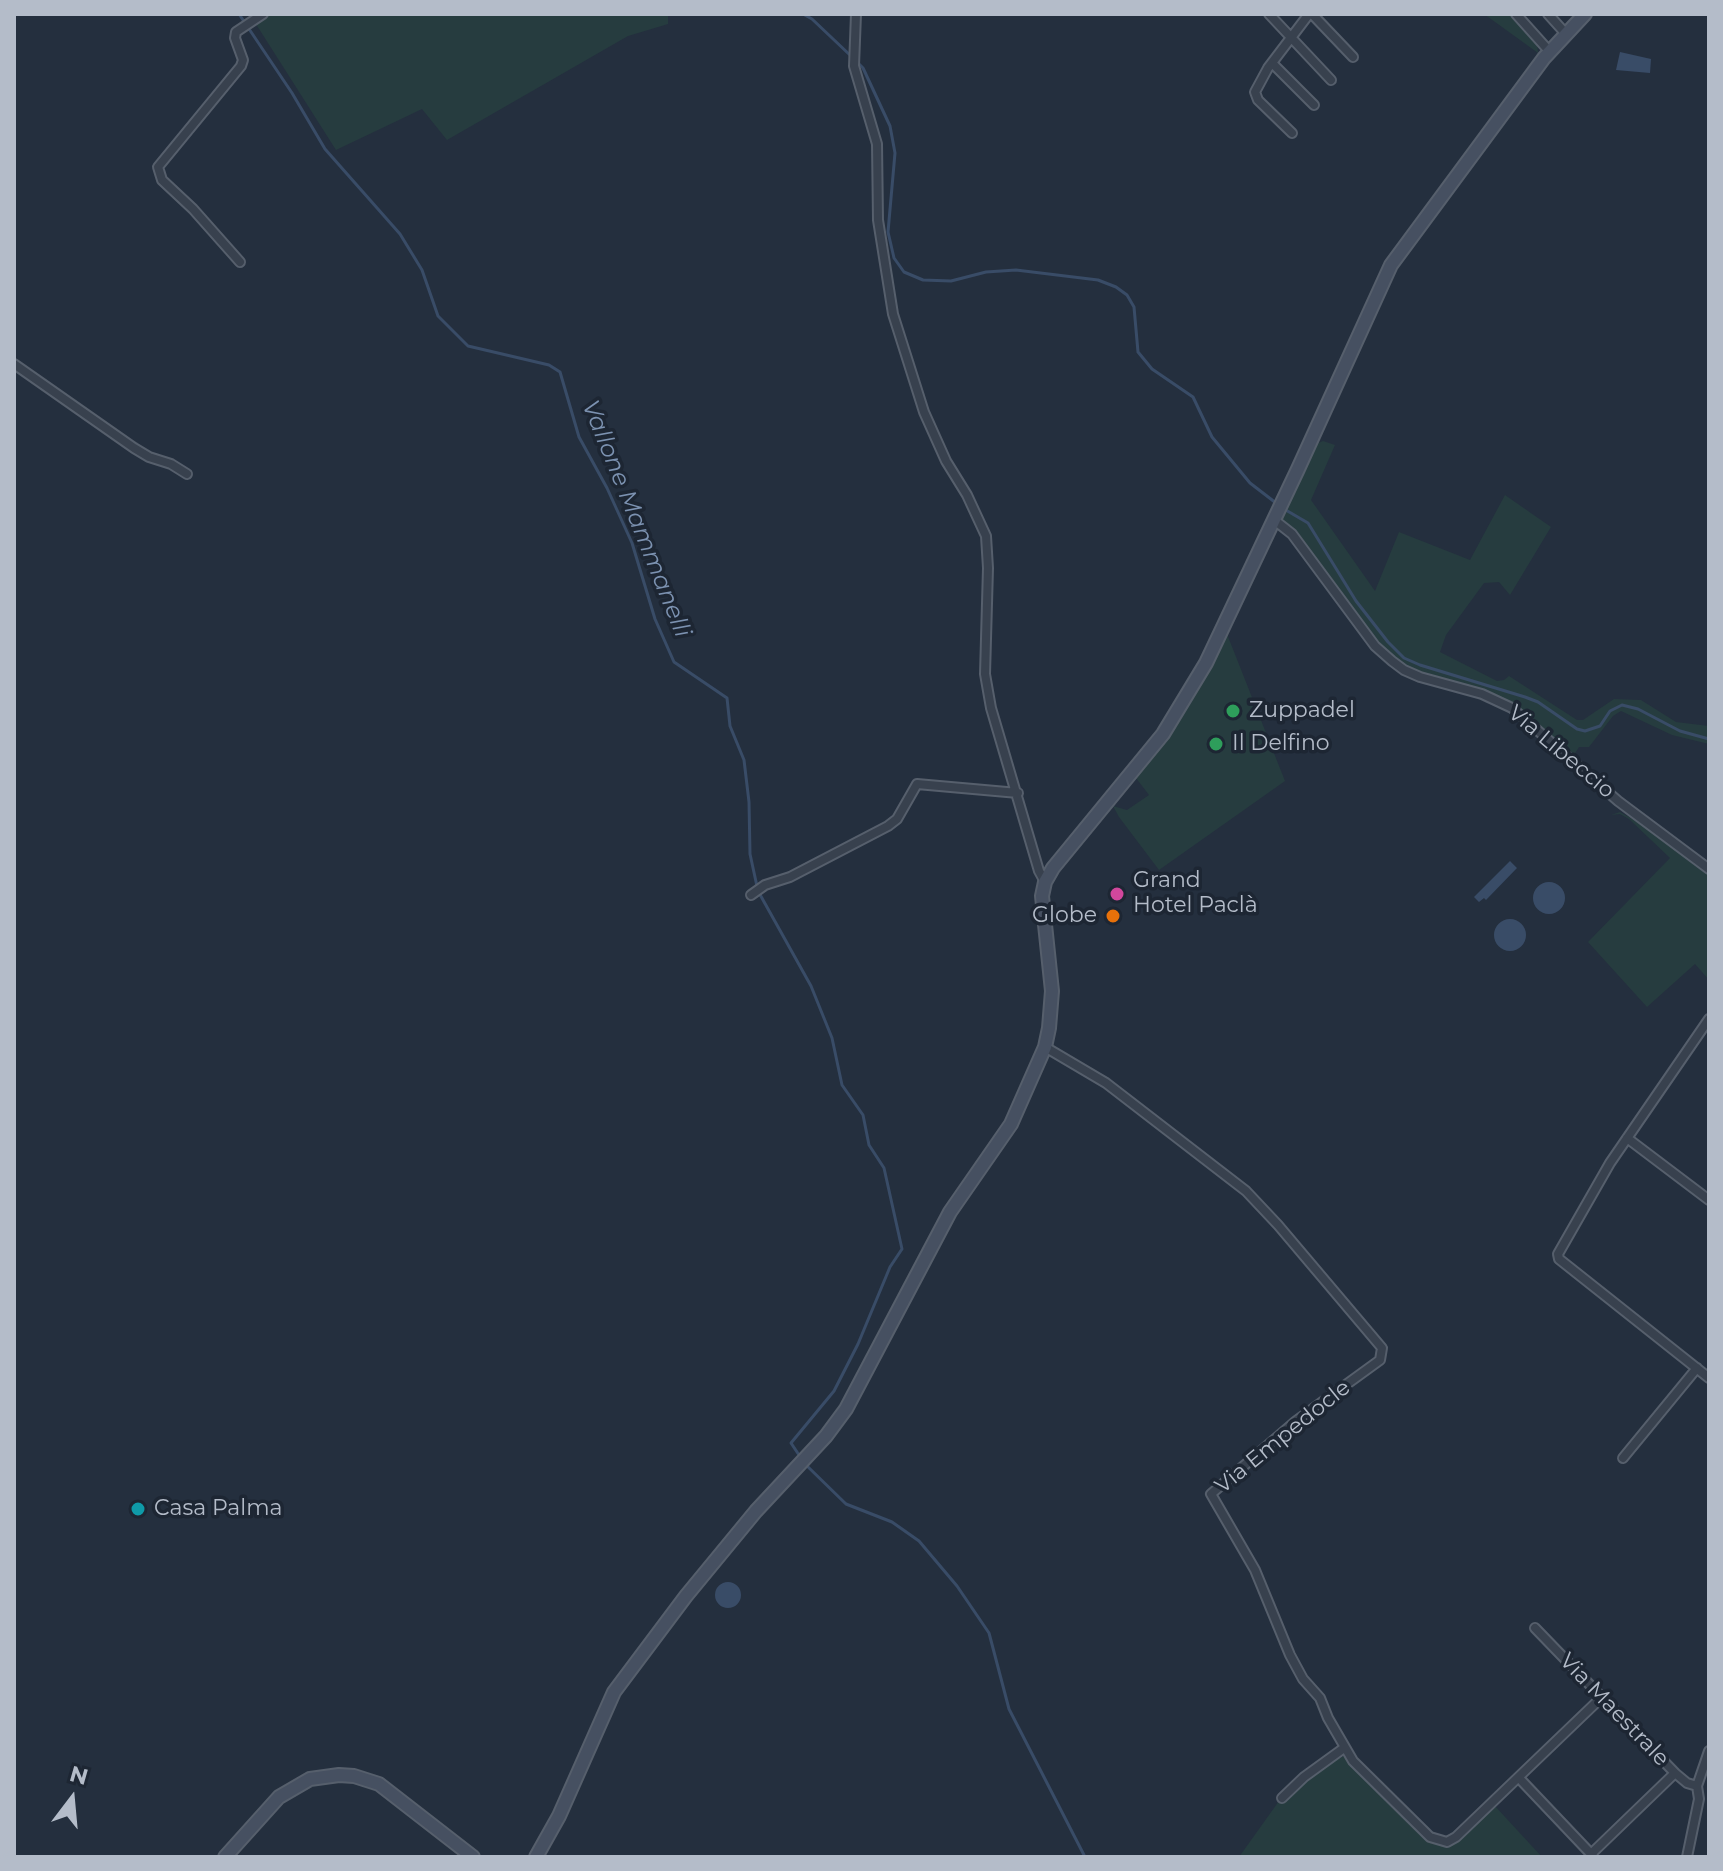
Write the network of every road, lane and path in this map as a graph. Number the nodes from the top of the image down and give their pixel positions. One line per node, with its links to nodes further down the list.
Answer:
1 (263, 14): 16 (street)
2 (856, 14): 20 (street)
3 (1269, 14): 9 (street)
4 (1311, 14): 9 (street); 11 (street)
5 (1516, 14): 10 (street)
6 (1548, 14): 8 (street)
7 (1585, 14): 8 (street)
8 (1566, 34): 10 (street)
9 (1292, 38): 12 (street); 13 (street)
10 (1550, 52): 19 (street)
11 (1353, 57)
12 (1273, 64): 14 (street); 15 (street)
13 (1331, 80)
14 (1314, 105)
15 (1292, 133)
16 (240, 262)
17 (14, 364): 18 (street)
18 (187, 474)
19 (1273, 519): 21 (street, Via Libeccio); 22 (street)
20 (1018, 793): 22 (street); 23 (street)
21 (1709, 869)
22 (1045, 882): 25 (street)
23 (751, 895)
24 (1709, 1019): 26 (street)
25 (1045, 1047): 33 (street, Via Empedocle); 42 (street)
26 (1627, 1138): 27 (street); 28 (street)
27 (1709, 1200)
28 (1697, 1368): 29 (street); 30 (street)
29 (1709, 1378)
30 (1623, 1458)
31 (1535, 1628): 32 (street, Via Maestrale)
32 (1603, 1696): 35 (street, Via Maestrale); 36 (street, Via Empedocle)
33 (1344, 1748): 36 (street, Via Empedocle); 38 (street)
34 (1709, 1751): 37 (street)
35 (1675, 1773): 37 (street, Via Maestrale); 39 (street)
36 (1519, 1778): 39 (street)
37 (1697, 1786): 43 (street)
38 (1282, 1798)
39 (1592, 1856)
40 (225, 1857): 41 (street)
41 (473, 1857)
42 (536, 1857)
43 (1687, 1857)

